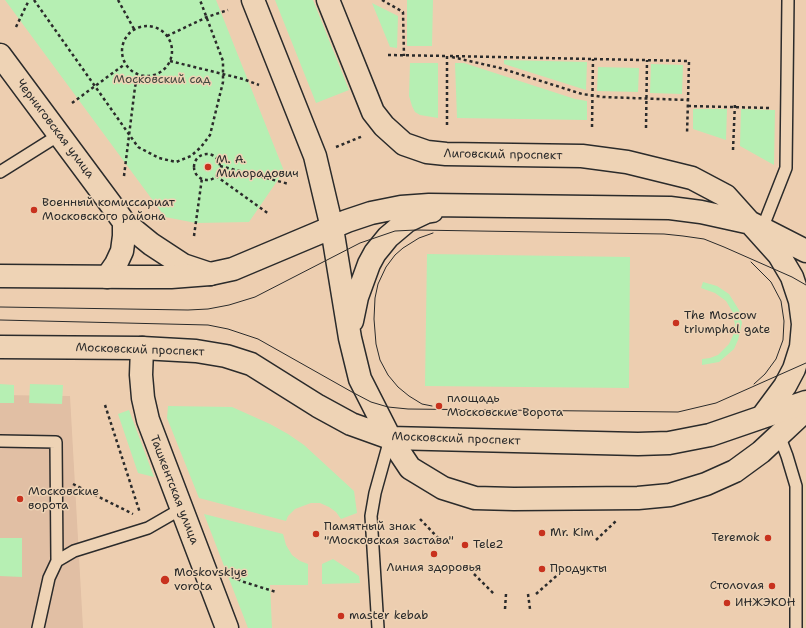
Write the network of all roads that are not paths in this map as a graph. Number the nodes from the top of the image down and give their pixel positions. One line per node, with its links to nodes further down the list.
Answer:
1 (253, 0): 10 (main road)
2 (328, 0): 9 (main road, Лиговский проспект)
3 (788, 0): 9 (lane)
4 (0, 55): 5 (main road, Черниговская улица)
5 (59, 135): 6 (lane); 8 (main road, Черниговская улица)
6 (0, 172)
7 (458, 207): 9 (main road); 10 (main road); 15 (main road)
8 (124, 222): 12 (main road, Черниговская улица); 14 (main road)
9 (756, 226): 11 (main road); 20 (main road, Лиговский проспект)
10 (332, 228): 12 (main road); 15 (main road)
11 (806, 251)
12 (210, 274): 14 (main road)
13 (0, 276): 14 (main road)
14 (107, 277)
15 (350, 338): 22 (main road)
16 (0, 347): 17 (main road, Московский проспект)
17 (142, 348): 22 (main road, Московский проспект); 24 (main road, Ташкентская улица)
18 (806, 402): 20 (main road, Московский проспект)
19 (806, 410): 21 (main road)
20 (762, 416): 22 (main road, Московский проспект)
21 (779, 435): 22 (main road); 29 (lane)
22 (390, 438): 28 (lane)
23 (0, 441): 25 (lane)
24 (181, 509): 25 (lane); 27 (main road, Ташкентская улица)
25 (57, 561): 26 (lane)
26 (38, 628)
27 (227, 628)
28 (378, 628)
29 (796, 628)

